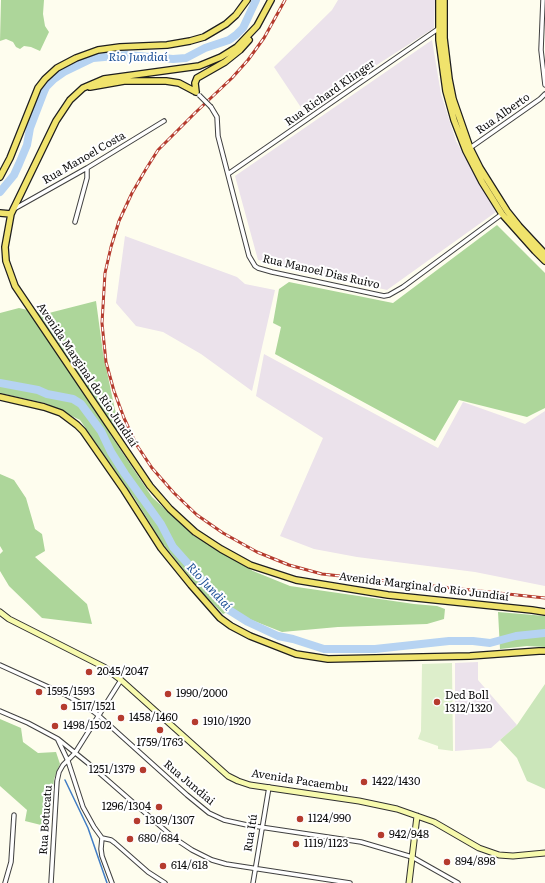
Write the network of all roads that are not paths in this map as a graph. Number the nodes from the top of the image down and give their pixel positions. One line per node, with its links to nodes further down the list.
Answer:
1 (247, 0): 16 (main road)
2 (270, 0): 6 (main road, Avenida Marginal do Rio Jundiaí)
3 (439, 0): 7 (main road)
4 (444, 0): 7 (main road)
5 (543, 0): 8 (street)
6 (257, 26): 9 (main road, Avenida Marginal do Rio Jundiaí); 10 (main road)
7 (441, 29): 13 (main road); 15 (street, Rua Richard Klinger); 19 (main road)
8 (545, 85)
9 (83, 88): 10 (main road); 17 (main road, Avenida Marginal do Rio Jundiaí)
10 (198, 94): 15 (street, Rua Manoel Dias Ruivo, bridge)
11 (545, 94): 13 (street, Rua Alberto)
12 (164, 121): 14 (street, Rua Manoel Costa)
13 (470, 148): 21 (main road)
14 (87, 168): 17 (street, Rua Manoel Costa); 20 (street)
15 (228, 174): 19 (street, Rua Manoel Dias Ruivo)
16 (0, 177)
17 (12, 211): 18 (main road); 25 (main road, Avenida Marginal do Rio Jundiaí)
18 (0, 213)
19 (502, 214): 22 (main road)
20 (76, 222)
21 (545, 254)
22 (545, 261)
23 (0, 397): 26 (main road)
24 (0, 612): 28 (main road, Avenida Pacaembu)
25 (545, 612)
26 (545, 651)
27 (0, 665): 30 (street, Rua Jundiai)
28 (121, 680): 30 (street, Rua Botucatu); 34 (main road, Avenida Pacaembu)
29 (0, 711): 31 (street)
30 (98, 715): 32 (street, Rua Botucatu); 37 (street, Rua Jundiai)
31 (58, 739): 32 (street); 33 (street)
32 (76, 753): 33 (street, Rua Botucatu); 41 (street)
33 (68, 761): 38 (street); 43 (street, Rua Botucatu)
34 (269, 787): 36 (main road, Avenida Pacaembu); 37 (street, Rua Itú)
35 (14, 816): 42 (street)
36 (417, 816): 39 (main road, Avenida Pacaembu); 40 (main road)
37 (261, 828): 40 (street, Rua Jundiai); 41 (street, Rua Itú)
38 (102, 838): 44 (street); 45 (street)
39 (545, 853)
40 (412, 858): 48 (main road); 49 (street, Rua Jundiai)
41 (255, 869): 46 (street, Rua Itú); 47 (street)
42 (5, 883)
43 (51, 883)
44 (112, 883)
45 (165, 883)
46 (253, 883)
47 (350, 883)
48 (409, 883)
49 (458, 883)

